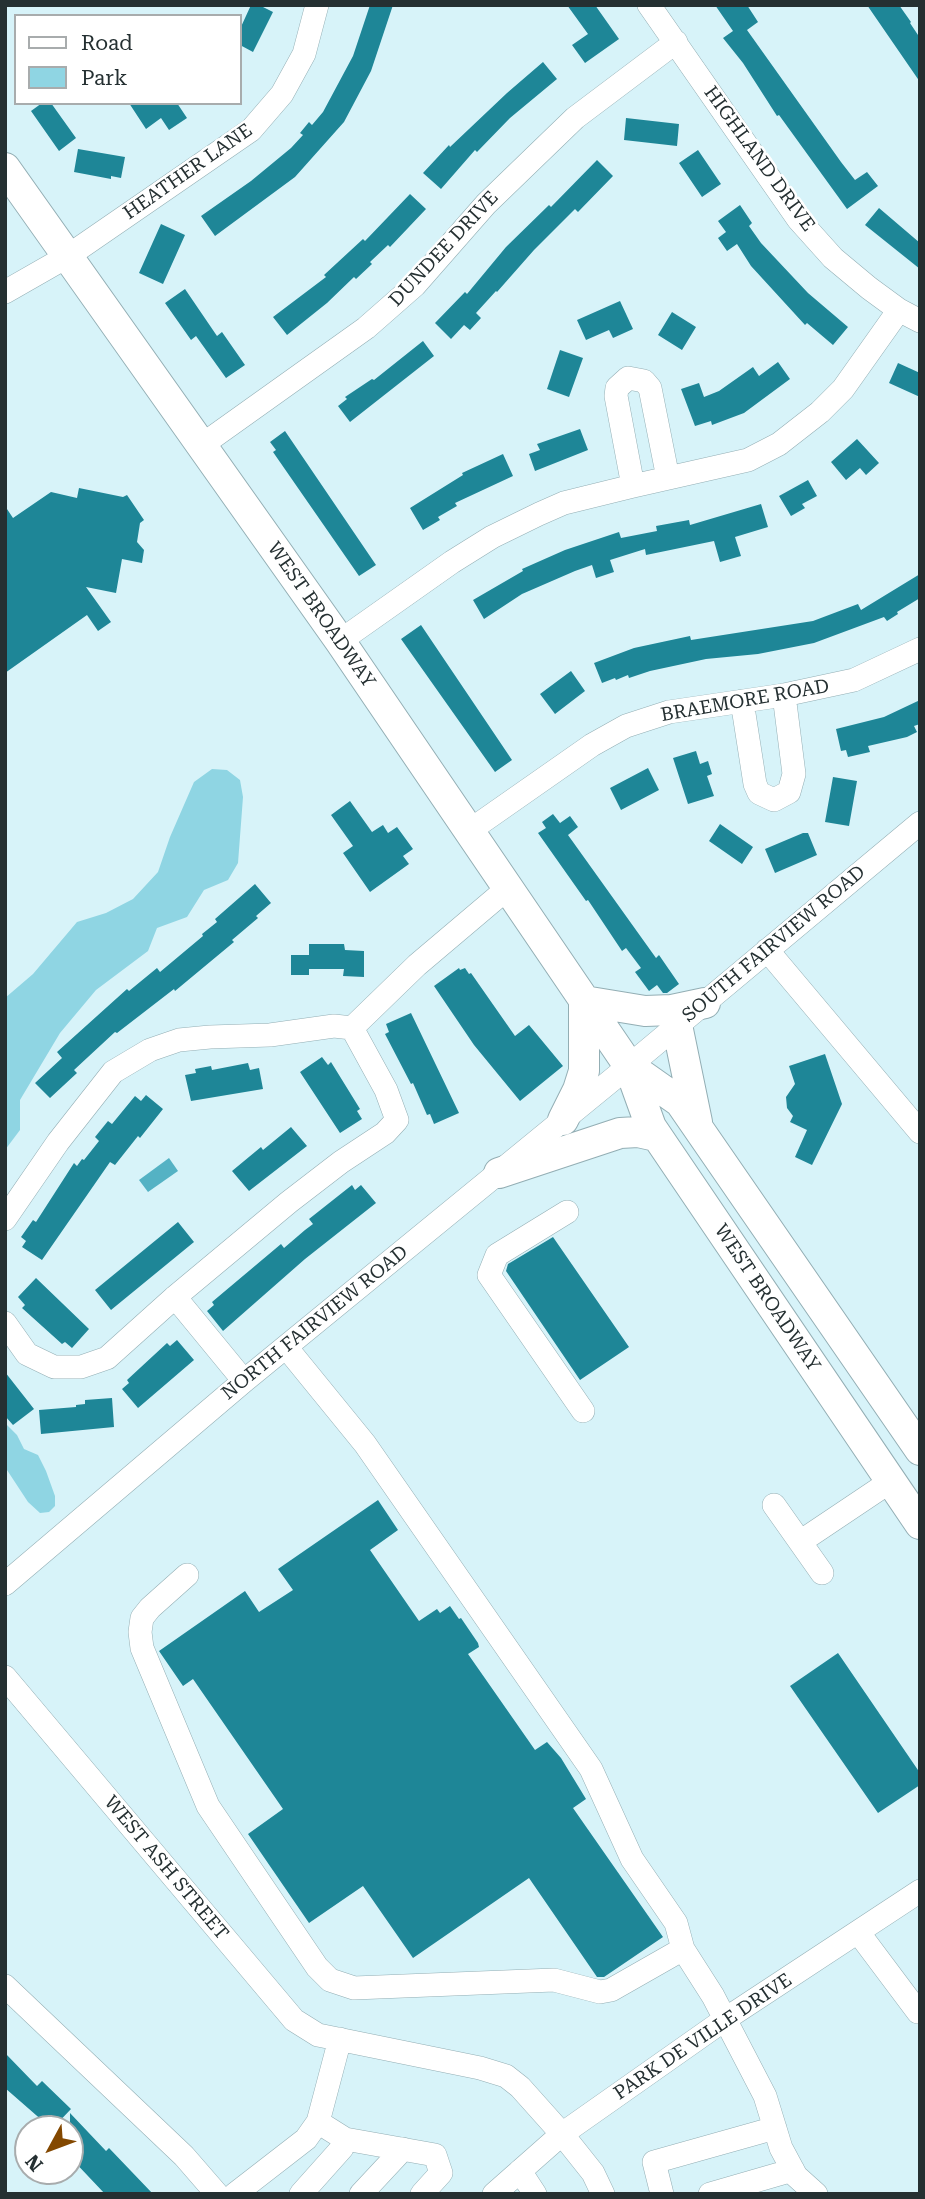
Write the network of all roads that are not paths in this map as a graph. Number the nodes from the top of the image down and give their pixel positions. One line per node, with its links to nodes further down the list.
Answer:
1 (317, 5): 5 (street, HEATHER LANE)
2 (649, 5): 3 (street, HIGHLAND DRIVE)
3 (676, 42): 7 (street, HIGHLAND DRIVE); 9 (street, DUNDEE DRIVE)
4 (5, 168): 5 (main road, WEST BROADWAY)
5 (68, 256): 6 (street, HEATHER LANE); 9 (main road, WEST BROADWAY)
6 (5, 292)
7 (899, 310): 8 (street, HIGHLAND DRIVE); 10 (street)
8 (920, 321)
9 (202, 445): 12 (main road, WEST BROADWAY)
10 (668, 478): 11 (street); 11 (street)
11 (633, 486): 12 (street)
12 (340, 641): 17 (main road, WEST BROADWAY)
13 (920, 649): 14 (street, BRAEMORE ROAD)
14 (784, 695): 15 (street, BRAEMORE ROAD); 15 (street)
15 (742, 701): 17 (street, BRAEMORE ROAD)
16 (920, 823): 19 (street, SOUTH FAIRVIEW ROAD)
17 (469, 831): 18 (main road, WEST BROADWAY)
18 (508, 888): 20 (main road, WEST BROADWAY); 23 (street)
19 (767, 950): 21 (street, SOUTH FAIRVIEW ROAD); 27 (street)
20 (584, 1001): 21 (main road); 24 (main road, WEST BROADWAY); 25 (main road)
21 (705, 1003): 22 (street, SOUTH FAIRVIEW ROAD)
22 (677, 1026): 24 (street, SOUTH FAIRVIEW ROAD); 26 (main road)
23 (352, 1028): 31 (street); 32 (street)
24 (629, 1066): 25 (street, NORTH FAIRVIEW ROAD); 26 (main road, WEST BROADWAY); 28 (main road, WEST BROADWAY)
25 (563, 1120): 29 (street, NORTH FAIRVIEW ROAD)
26 (698, 1129): 38 (main road, WEST BROADWAY)
27 (920, 1132)
28 (656, 1136): 29 (main road); 34 (main road, WEST BROADWAY)
29 (499, 1173): 35 (street, NORTH FAIRVIEW ROAD)
30 (567, 1212): 37 (street)
31 (5, 1219)
32 (175, 1297): 33 (street); 36 (street)
33 (5, 1323)
34 (789, 1330): 38 (main road); 39 (main road, WEST BROADWAY)
35 (286, 1346): 36 (street, NORTH FAIRVIEW ROAD); 50 (street)
36 (244, 1381): 46 (street, NORTH FAIRVIEW ROAD)
37 (583, 1411)
38 (916, 1435)
39 (891, 1481): 40 (main road); 42 (main road, WEST BROADWAY); 43 (street)
40 (920, 1488)
41 (774, 1506): 43 (street)
42 (920, 1524)
43 (800, 1542): 44 (street)
44 (822, 1573)
45 (187, 1575): 50 (street)
46 (5, 1584)
47 (5, 1676): 54 (street, WEST ASH STREET)
48 (920, 1891): 49 (street, PARK DE VILLE DRIVE)
49 (858, 1932): 52 (street); 53 (street, PARK DE VILLE DRIVE)
50 (683, 1949): 53 (street)
51 (5, 1986): 62 (street)
52 (918, 2012)
53 (724, 2020): 56 (street); 57 (street, PARK DE VILLE DRIVE)
54 (340, 2039): 55 (street); 57 (street, WEST ASH STREET)
55 (318, 2122): 58 (street); 63 (street)
56 (775, 2129): 61 (street); 70 (street)
57 (562, 2134): 60 (street, PARK DE VILLE DRIVE); 69 (street, WEST ASH STREET)
58 (345, 2138): 59 (street); 64 (street)
59 (403, 2149): 65 (street); 66 (street)
60 (520, 2171): 67 (street, PARK DE VILLE DRIVE); 68 (street)
61 (789, 2179): 71 (street); 72 (street)
62 (217, 2194)
63 (235, 2194)
64 (301, 2194)
65 (361, 2194)
66 (422, 2194)
67 (494, 2194)
68 (536, 2194)
69 (603, 2194)
70 (662, 2194)
71 (710, 2194)
72 (816, 2194)

